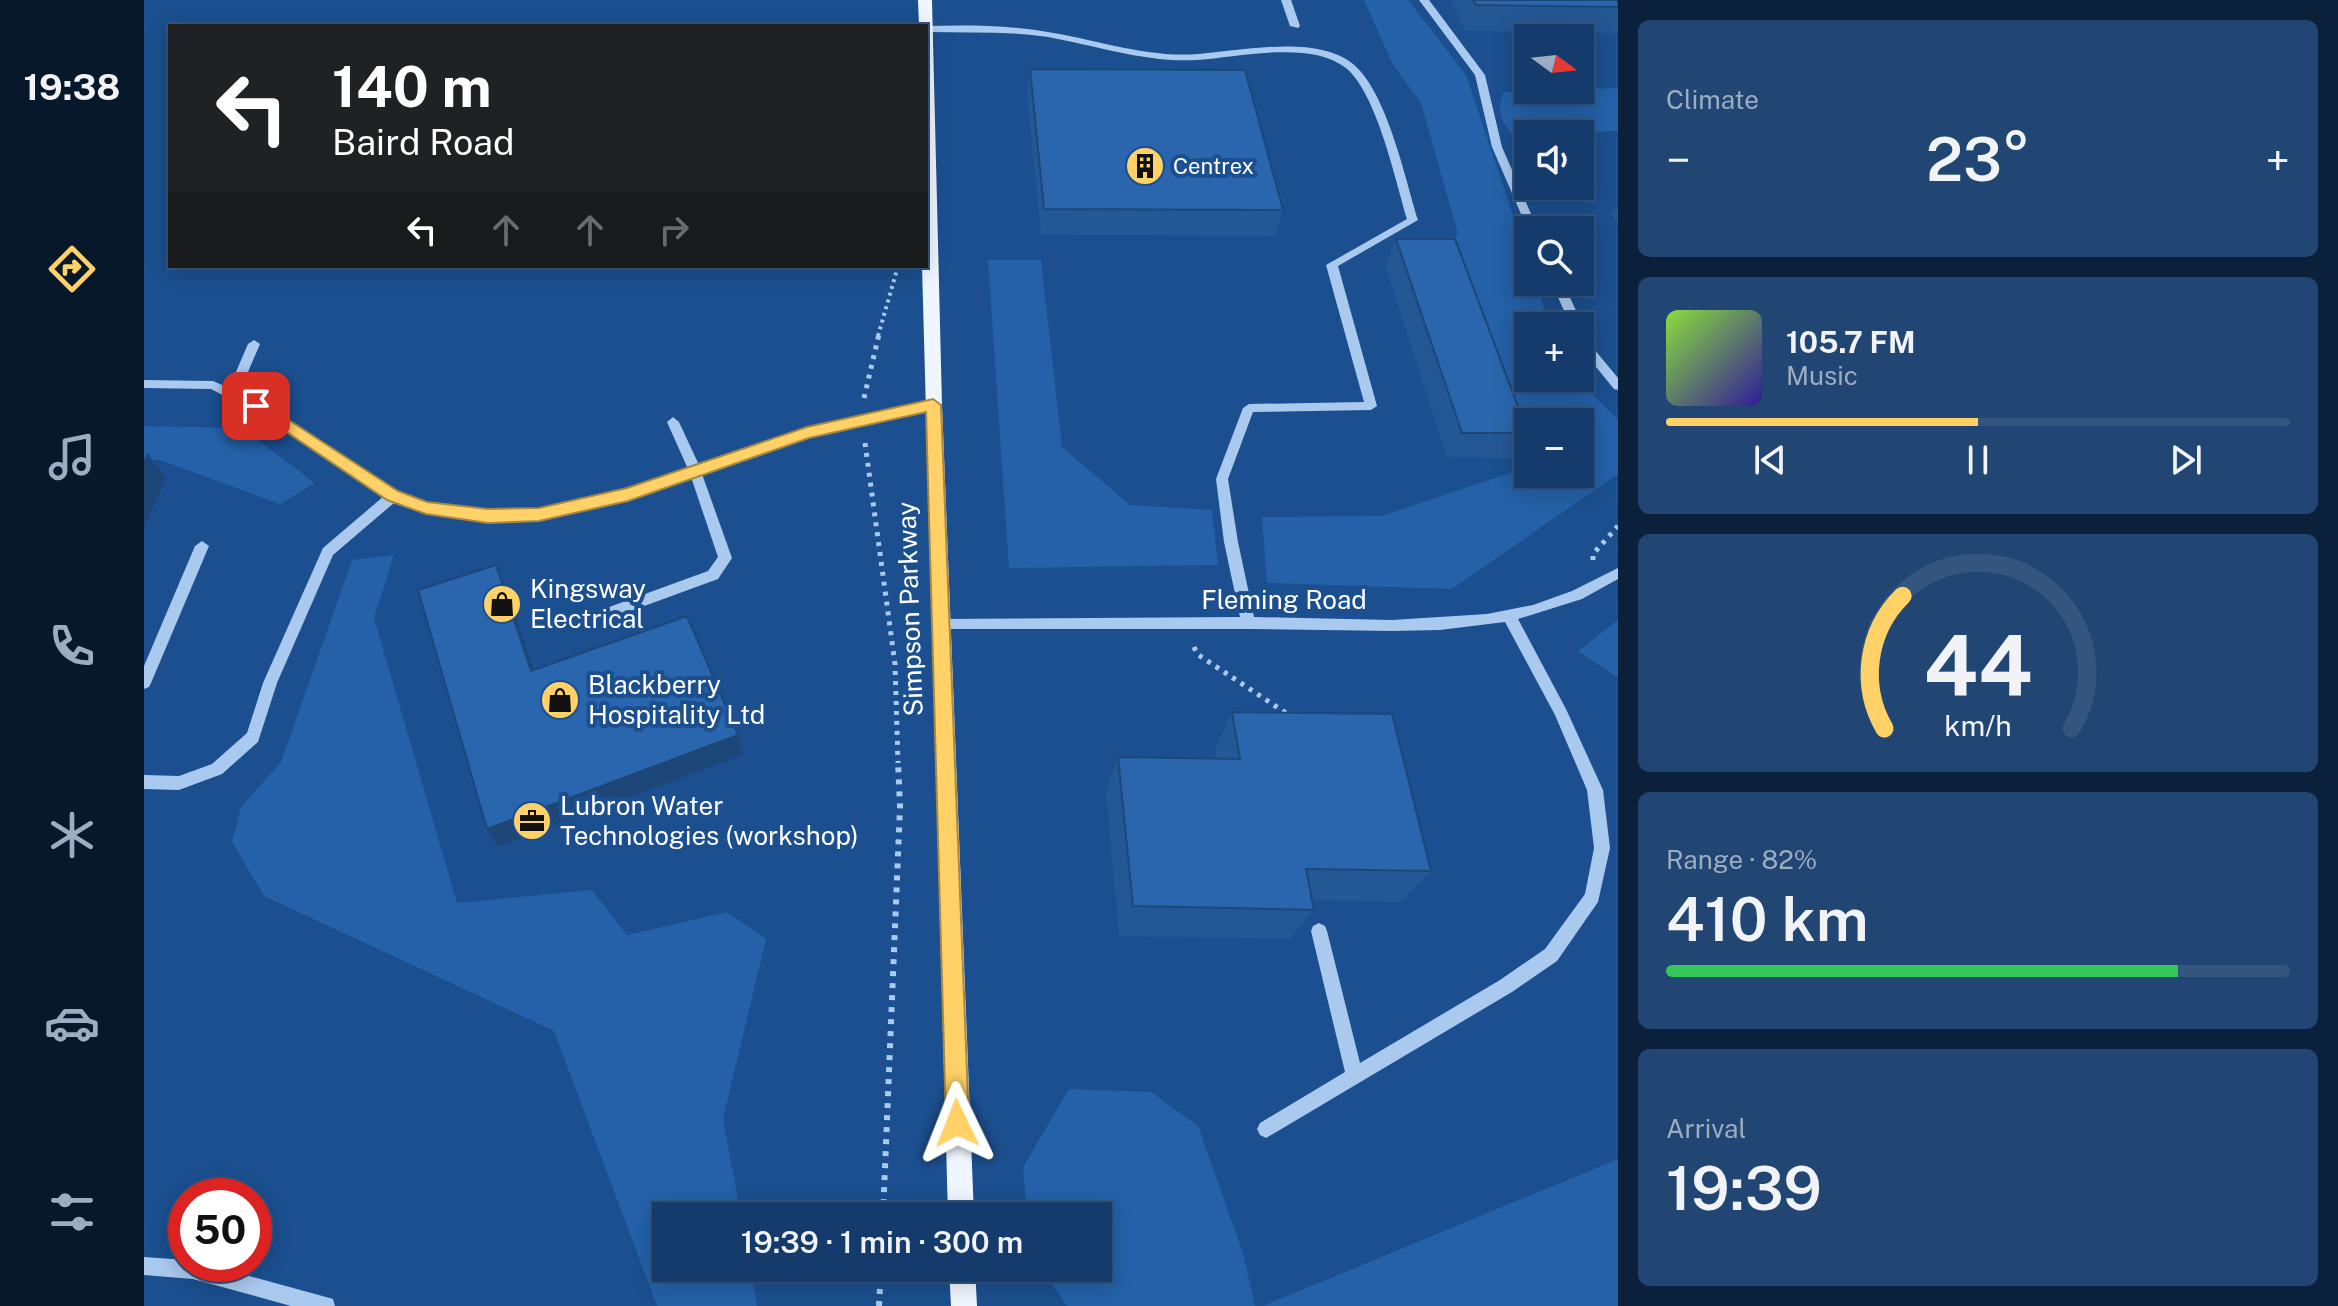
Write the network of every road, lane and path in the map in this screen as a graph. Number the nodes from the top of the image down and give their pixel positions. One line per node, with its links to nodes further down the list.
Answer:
1 (925, 0): 4 (main road, Simpson Parkway)
2 (1286, 0): 5 (street)
3 (1424, 0): 8 (street)
4 (927, 24)
5 (1295, 26)
6 (928, 29): 24 (street)
7 (928, 92): 15 (main road, Simpson Parkway)
8 (1527, 216)
9 (897, 268): 16 (path)
10 (254, 344): 14 (street)
11 (1594, 356): 12 (street)
12 (1616, 379)
13 (144, 384): 14 (street)
14 (233, 393): 19 (street)
15 (933, 405): 16 (street); 26 (main road, Simpson Parkway)
16 (862, 421): 18 (street); 33 (path)
17 (673, 422): 18 (street)
18 (695, 471): 19 (street); 22 (street)
19 (393, 496): 29 (street)
20 (202, 546): 27 (street)
21 (1618, 573): 23 (street, Fleming Road)
22 (606, 614)
23 (1509, 616): 24 (street, Fleming Road); 31 (street)
24 (1248, 623): 25 (street, Fleming Road)
25 (1184, 624): 26 (street, Fleming Road); 28 (path)
26 (941, 625): 34 (main road, Simpson Parkway)
27 (144, 683)
28 (1298, 721)
29 (144, 782)
30 (1319, 931): 31 (street)
31 (1355, 1077): 32 (street)
32 (1266, 1129)
33 (884, 1202)
34 (961, 1202)
35 (144, 1266): 38 (street)
36 (880, 1282): 39 (path)
37 (963, 1282): 40 (main road)
38 (326, 1306)
39 (879, 1306)
40 (964, 1306)

